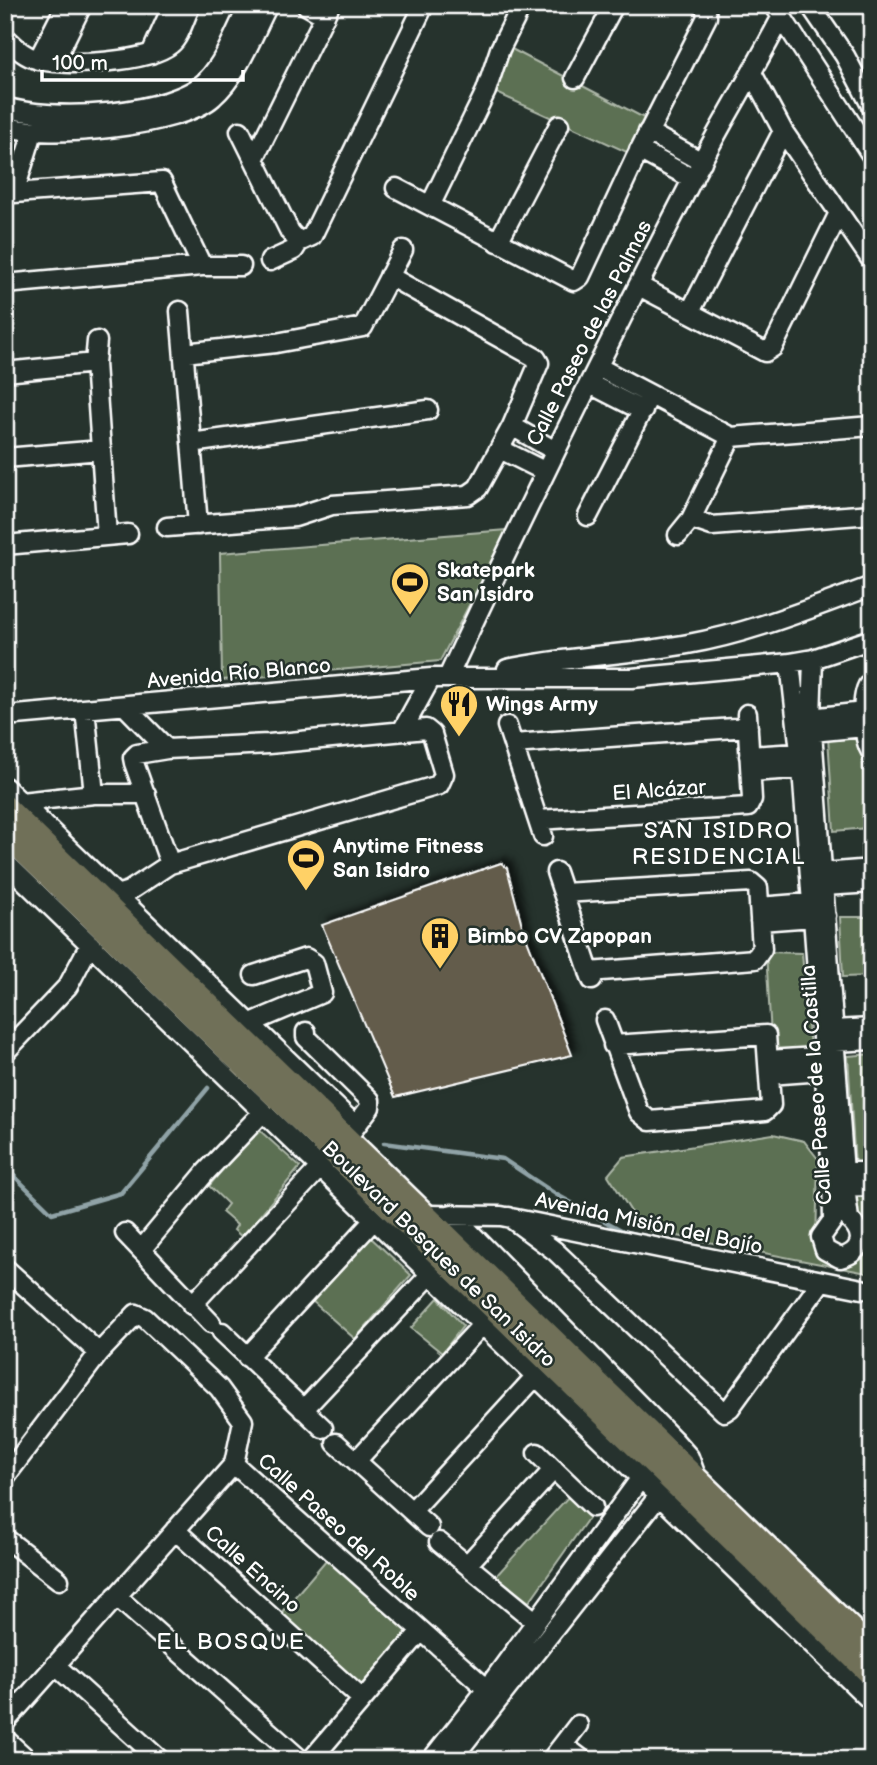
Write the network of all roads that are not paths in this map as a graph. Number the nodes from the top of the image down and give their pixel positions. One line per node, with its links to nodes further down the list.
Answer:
1 (65, 5): 17 (street)
2 (82, 5): 17 (street)
3 (173, 5): 16 (street)
4 (191, 5): 16 (street)
5 (249, 5): 22 (street)
6 (268, 5): 22 (street)
7 (306, 5): 12 (street)
8 (424, 5): 37 (street)
9 (522, 5): 35 (street)
10 (614, 5): 19 (street)
11 (810, 5): 21 (street)
12 (327, 10): 30 (street)
13 (778, 10): 18 (street, Calle Paseo de las Palmas); 29 (street)
14 (706, 11): 27 (street)
15 (5, 37): 17 (street)
16 (151, 54): 17 (street)
17 (46, 61)
18 (753, 75): 26 (street); 31 (street, Calle Paseo de las Palmas)
19 (575, 78)
20 (5, 107): 22 (street)
21 (872, 107)
22 (142, 115): 24 (street)
23 (559, 125): 38 (street)
24 (20, 130): 33 (street); 42 (street)
25 (240, 131): 30 (street)
26 (783, 131): 36 (street); 48 (street)
27 (648, 132): 28 (street); 31 (street)
28 (639, 150): 32 (street); 38 (street)
29 (872, 156)
30 (256, 157): 37 (street)
31 (702, 162): 32 (street, Calle Paseo de las Palmas)
32 (693, 179): 46 (street, Calle Paseo de las Palmas)
33 (5, 180)
34 (396, 188): 35 (street)
35 (431, 204): 38 (street)
36 (839, 213): 41 (street); 48 (street)
37 (299, 242): 40 (street)
38 (498, 242)
39 (402, 250): 44 (street)
40 (270, 261)
41 (872, 261)
42 (202, 266): 43 (street); 45 (street)
43 (241, 266)
44 (389, 276): 50 (street); 57 (street)
45 (5, 284)
46 (639, 286): 48 (street); 52 (street, Calle Paseo de las Palmas)
47 (180, 312): 50 (street)
48 (690, 312)
49 (97, 341): 51 (street)
50 (184, 353): 60 (street)
51 (95, 363): 53 (street); 62 (street)
52 (598, 367): 54 (street, Calle Paseo de las Palmas); 55 (street)
53 (5, 372)
54 (590, 384): 55 (street); 63 (street, Calle Paseo de las Palmas)
55 (647, 403): 59 (street); 67 (street)
56 (428, 410): 60 (street)
57 (512, 426): 61 (street); 63 (street)
58 (872, 426): 59 (street)
59 (731, 437): 68 (street)
60 (191, 443): 69 (street)
61 (500, 449): 65 (street); 69 (street)
62 (101, 450): 64 (street); 73 (street)
63 (555, 451): 65 (street, Calle Paseo de las Palmas)
64 (5, 458)
65 (544, 471): 82 (street, Calle Paseo de las Palmas)
66 (872, 514): 68 (street)
67 (588, 516)
68 (691, 519): 72 (street)
69 (198, 525): 70 (street)
70 (167, 527)
71 (128, 534): 73 (street)
72 (678, 535)
73 (107, 536): 74 (street)
74 (5, 545)
75 (872, 586): 77 (street, Avenida Río Blanco)
76 (872, 639): 78 (street, Avenida Río Blanco)
77 (688, 644): 80 (street); 81 (street, Avenida Río Blanco)
78 (813, 659): 79 (street, Avenida Río Blanco); 88 (street, Calle Paseo de la Castilla)
79 (790, 663): 80 (street, Avenida Río Blanco); 95 (street, Calle Paseo de la Castilla)
80 (692, 672): 81 (street, Avenida Río Blanco)
81 (477, 676): 82 (street, Avenida Río Blanco)
82 (439, 677): 84 (street, Avenida Río Blanco); 91 (street, Calle Paseo de las Palmas)
83 (872, 681): 87 (street)
84 (125, 706): 85 (street, Avenida Río Blanco); 93 (street)
85 (85, 709): 86 (street, Avenida Río Blanco); 98 (street)
86 (12, 716): 90 (street)
87 (864, 720): 88 (street); 94 (street)
88 (812, 725): 95 (street, Calle Paseo de la Castilla)
89 (507, 726): 92 (street, El Alcázar)
90 (5, 729)
91 (403, 729): 93 (street); 104 (street)
92 (513, 744): 96 (street, El Alcázar); 96 (street, El Alcázar)
93 (167, 749): 99 (street)
94 (872, 753)
95 (808, 760): 96 (street); 111 (street, Calle Paseo de la Castilla); 111 (street, Calle Paseo de la Castilla)
96 (750, 764)
97 (5, 787): 100 (street, Boulevard Bosques de San Isidro)
98 (94, 794): 99 (street); 100 (street)
99 (146, 794): 104 (street)
100 (13, 804): 110 (street, Boulevard Bosques de San Isidro); 126 (main road, Boulevard Bosques de San Isidro)
101 (5, 833): 126 (main road, Boulevard Bosques de San Isidro)
102 (872, 849): 105 (street)
103 (5, 862): 114 (street, Boulevard Bosques de San Isidro)
104 (170, 864): 108 (street)
105 (872, 871): 111 (street)
106 (556, 872): 109 (street)
107 (872, 883): 111 (street)
108 (136, 884): 110 (street); 112 (street)
109 (563, 893): 113 (street); 113 (street)
110 (116, 895): 112 (street, Boulevard Bosques de San Isidro)
111 (821, 899): 113 (street); 125 (street, Calle Paseo de la Castilla); 125 (street, Calle Paseo de la Castilla)
112 (135, 911): 119 (street, Boulevard Bosques de San Isidro)
113 (759, 914)
114 (90, 944): 115 (street, Boulevard Bosques de San Isidro); 117 (street)
115 (109, 963): 117 (street); 126 (street, Boulevard Bosques de San Isidro)
116 (254, 975): 119 (street)
117 (68, 986): 124 (street)
118 (605, 1020): 123 (street)
119 (251, 1023): 126 (street, Boulevard Bosques de San Isidro)
120 (872, 1028): 125 (street)
121 (306, 1031): 129 (street)
122 (872, 1040): 125 (street)
123 (613, 1045): 127 (street); 127 (street)
124 (5, 1052)
125 (832, 1054): 127 (street); 131 (street, Calle Paseo de la Castilla)
126 (250, 1058): 128 (street, Boulevard Bosques de San Isidro); 129 (main road, Boulevard Bosques de San Isidro)
127 (769, 1067)
128 (263, 1112): 129 (street, Boulevard Bosques de San Isidro); 138 (street)
129 (339, 1146): 134 (main road, Boulevard Bosques de San Isidro); 136 (street, Boulevard Bosques de San Isidro); 143 (street); 152 (main road, Boulevard Bosques de San Isidro)
130 (872, 1172): 131 (street)
131 (839, 1180): 132 (street)
132 (872, 1186)
133 (452, 1214): 134 (street, Avenida Misión del Bajío); 135 (street, Avenida Misión del Bajío); 152 (street, Boulevard Bosques de San Isidro)
134 (426, 1215): 152 (main road, Boulevard Bosques de San Isidro)
135 (509, 1217): 141 (street, Avenida Misión del Bajío); 141 (street)
136 (373, 1220): 140 (street, Boulevard Bosques de San Isidro); 146 (street)
137 (125, 1233): 138 (street)
138 (141, 1250): 143 (street)
139 (5, 1268): 145 (street)
140 (430, 1275): 144 (street, Boulevard Bosques de San Isidro); 148 (street)
141 (821, 1282): 142 (street, Avenida Misión del Bajío)
142 (862, 1289)
143 (192, 1305): 146 (street)
144 (482, 1325): 147 (street, Boulevard Bosques de San Isidro); 153 (street)
145 (99, 1353): 154 (street); 157 (street)
146 (247, 1357): 148 (street)
147 (535, 1377): 152 (street, Boulevard Bosques de San Isidro); 159 (street)
148 (303, 1410): 149 (street)
149 (323, 1428)
150 (336, 1443): 153 (street)
151 (537, 1453): 155 (street)
152 (658, 1457): 156 (main road, Boulevard Bosques de San Isidro); 156 (street, Boulevard Bosques de San Isidro); 167 (street)
153 (357, 1460): 159 (street)
154 (234, 1464): 161 (street, Calle Paseo del Roble); 168 (street, Calle Paseo del Roble)
155 (554, 1469): 158 (street); 164 (street)
156 (680, 1476): 169 (main road, Boulevard Bosques de San Isidro); 171 (main road, Boulevard Bosques de San Isidro); 172 (street); 174 (street, Boulevard Bosques de San Isidro)
157 (5, 1477)
158 (593, 1507)
159 (412, 1511): 160 (street)
160 (429, 1527)
161 (175, 1530): 166 (street, Calle Paseo del Roble); 173 (street, Calle Encino)
162 (5, 1538): 165 (street)
163 (439, 1542): 164 (street)
164 (467, 1566): 167 (street)
165 (59, 1580)
166 (116, 1596): 170 (street, Calle Paseo del Roble); 181 (street)
167 (536, 1622): 172 (street)
168 (421, 1630): 172 (street, Calle Paseo del Roble); 173 (street, Calle Paseo del Roble)
169 (872, 1650)
170 (55, 1665): 175 (street, Calle Paseo del Roble); 180 (street)
171 (872, 1675)
172 (493, 1694): 183 (street); 184 (street)
173 (362, 1699): 182 (street, Calle Paseo del Roble)
174 (872, 1702)
175 (5, 1721)
176 (578, 1725): 178 (street)
177 (5, 1739): 179 (street)
178 (563, 1745): 185 (street); 186 (street)
179 (28, 1760)
180 (160, 1760)
181 (301, 1760)
182 (311, 1760)
183 (431, 1760)
184 (451, 1760)
185 (551, 1760)
186 (583, 1760)

